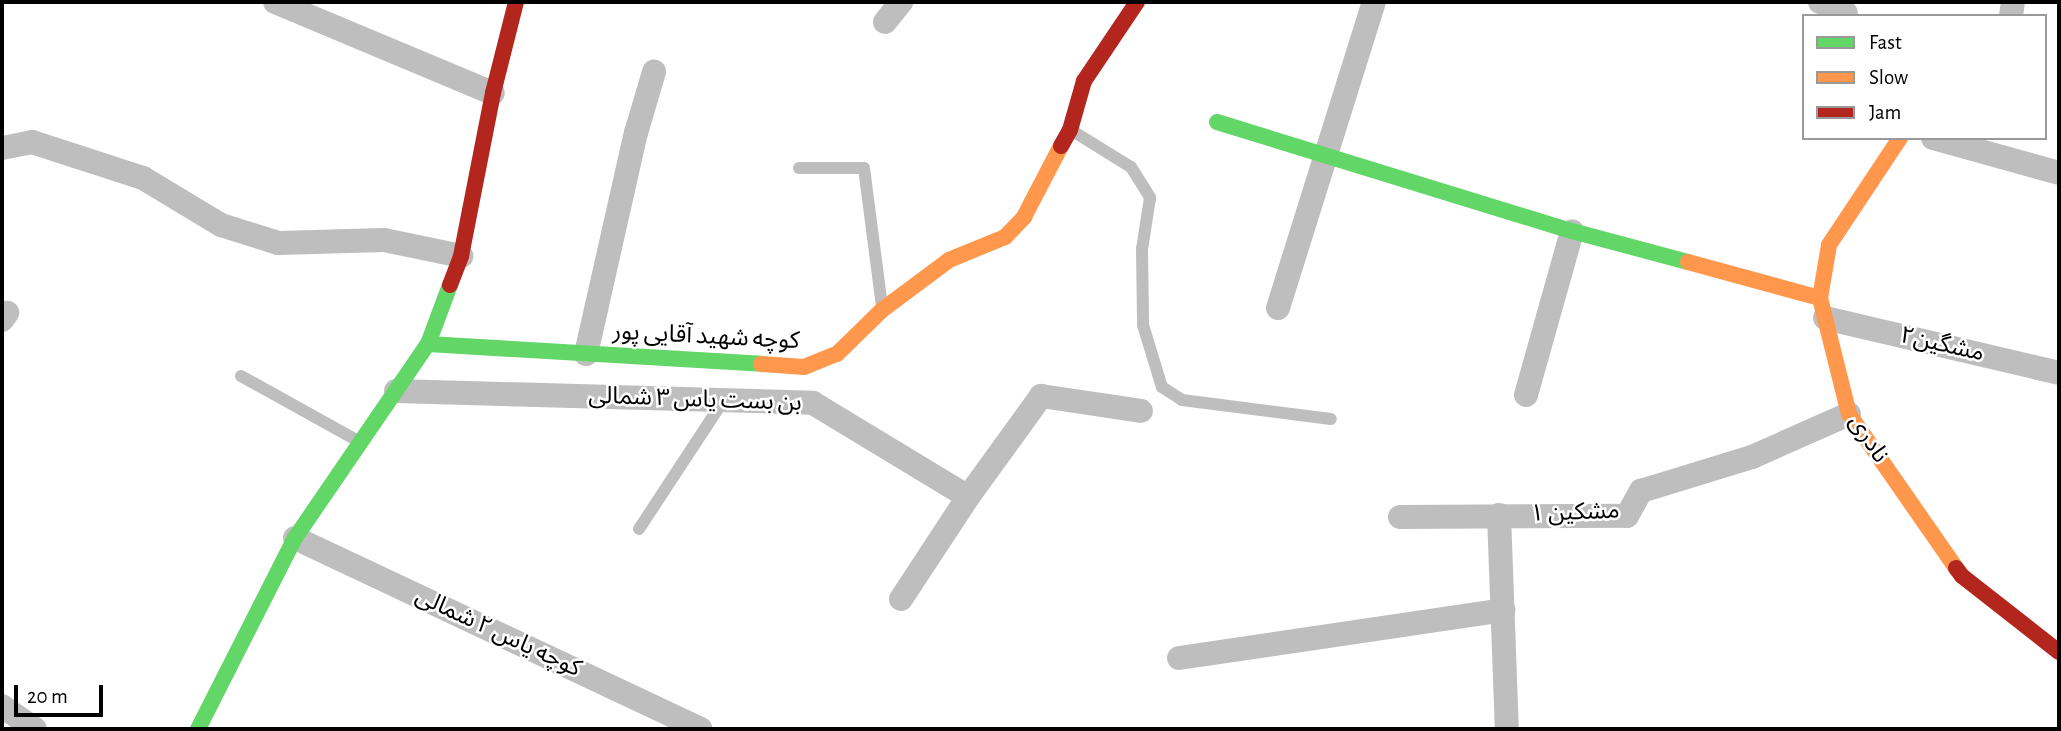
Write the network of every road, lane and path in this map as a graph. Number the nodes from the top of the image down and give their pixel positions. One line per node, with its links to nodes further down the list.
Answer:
1 (275, 2): 10 (street)
2 (516, 2): 10 (street)
3 (901, 2): 8 (street)
4 (1137, 2): 12 (street, کوچه شهید آقایی پور)
5 (1374, 2): 17 (street)
6 (1820, 2): 7 (street)
7 (1846, 13)
8 (885, 22)
9 (654, 72): 26 (street)
10 (493, 93): 21 (street)
11 (1217, 122): 17 (street)
12 (1070, 130): 24 (street, کوچه شهید آقایی پور); 34 (lane)
13 (1899, 140): 23 (street, نادری)
14 (1950, 140): 15 (street)
15 (1992, 145): 19 (street)
16 (2, 148): 21 (street)
17 (1325, 154): 20 (street); 22 (street)
18 (799, 168): 24 (lane)
19 (2059, 173)
20 (1572, 231): 23 (street); 30 (street)
21 (461, 257): 25 (street)
22 (1278, 308)
23 (1823, 308): 27 (street, مشگین۲); 33 (street, نادری)
24 (882, 310): 26 (street, کوچه شهید آقایی پور)
25 (428, 344): 26 (street, کوچه شهید آقایی پور); 29 (street)
26 (586, 354)
27 (2059, 373)
28 (241, 376): 35 (lane)
29 (396, 391): 31 (street, بن بست یاس ۳ شمالی); 35 (street)
30 (1527, 395)
31 (723, 401): 36 (street, بن بست یاس ۳ شمالی); 39 (lane)
32 (1141, 411): 36 (street)
33 (1849, 414): 37 (street, مشکین ۱); 43 (street, نادری)
34 (1331, 419)
35 (361, 442): 40 (street)
36 (968, 497): 41 (street)
37 (1499, 515): 38 (street, مشکین ۱); 42 (street)
38 (1400, 517)
39 (639, 529)
40 (295, 538): 47 (street); 48 (street, کوچه یاس ۲ شمالی)
41 (901, 599)
42 (1503, 610): 44 (street); 49 (street)
43 (2059, 652)
44 (1179, 658)
45 (2, 706): 46 (street)
46 (35, 729)
47 (198, 729)
48 (700, 729)
49 (1507, 729)

